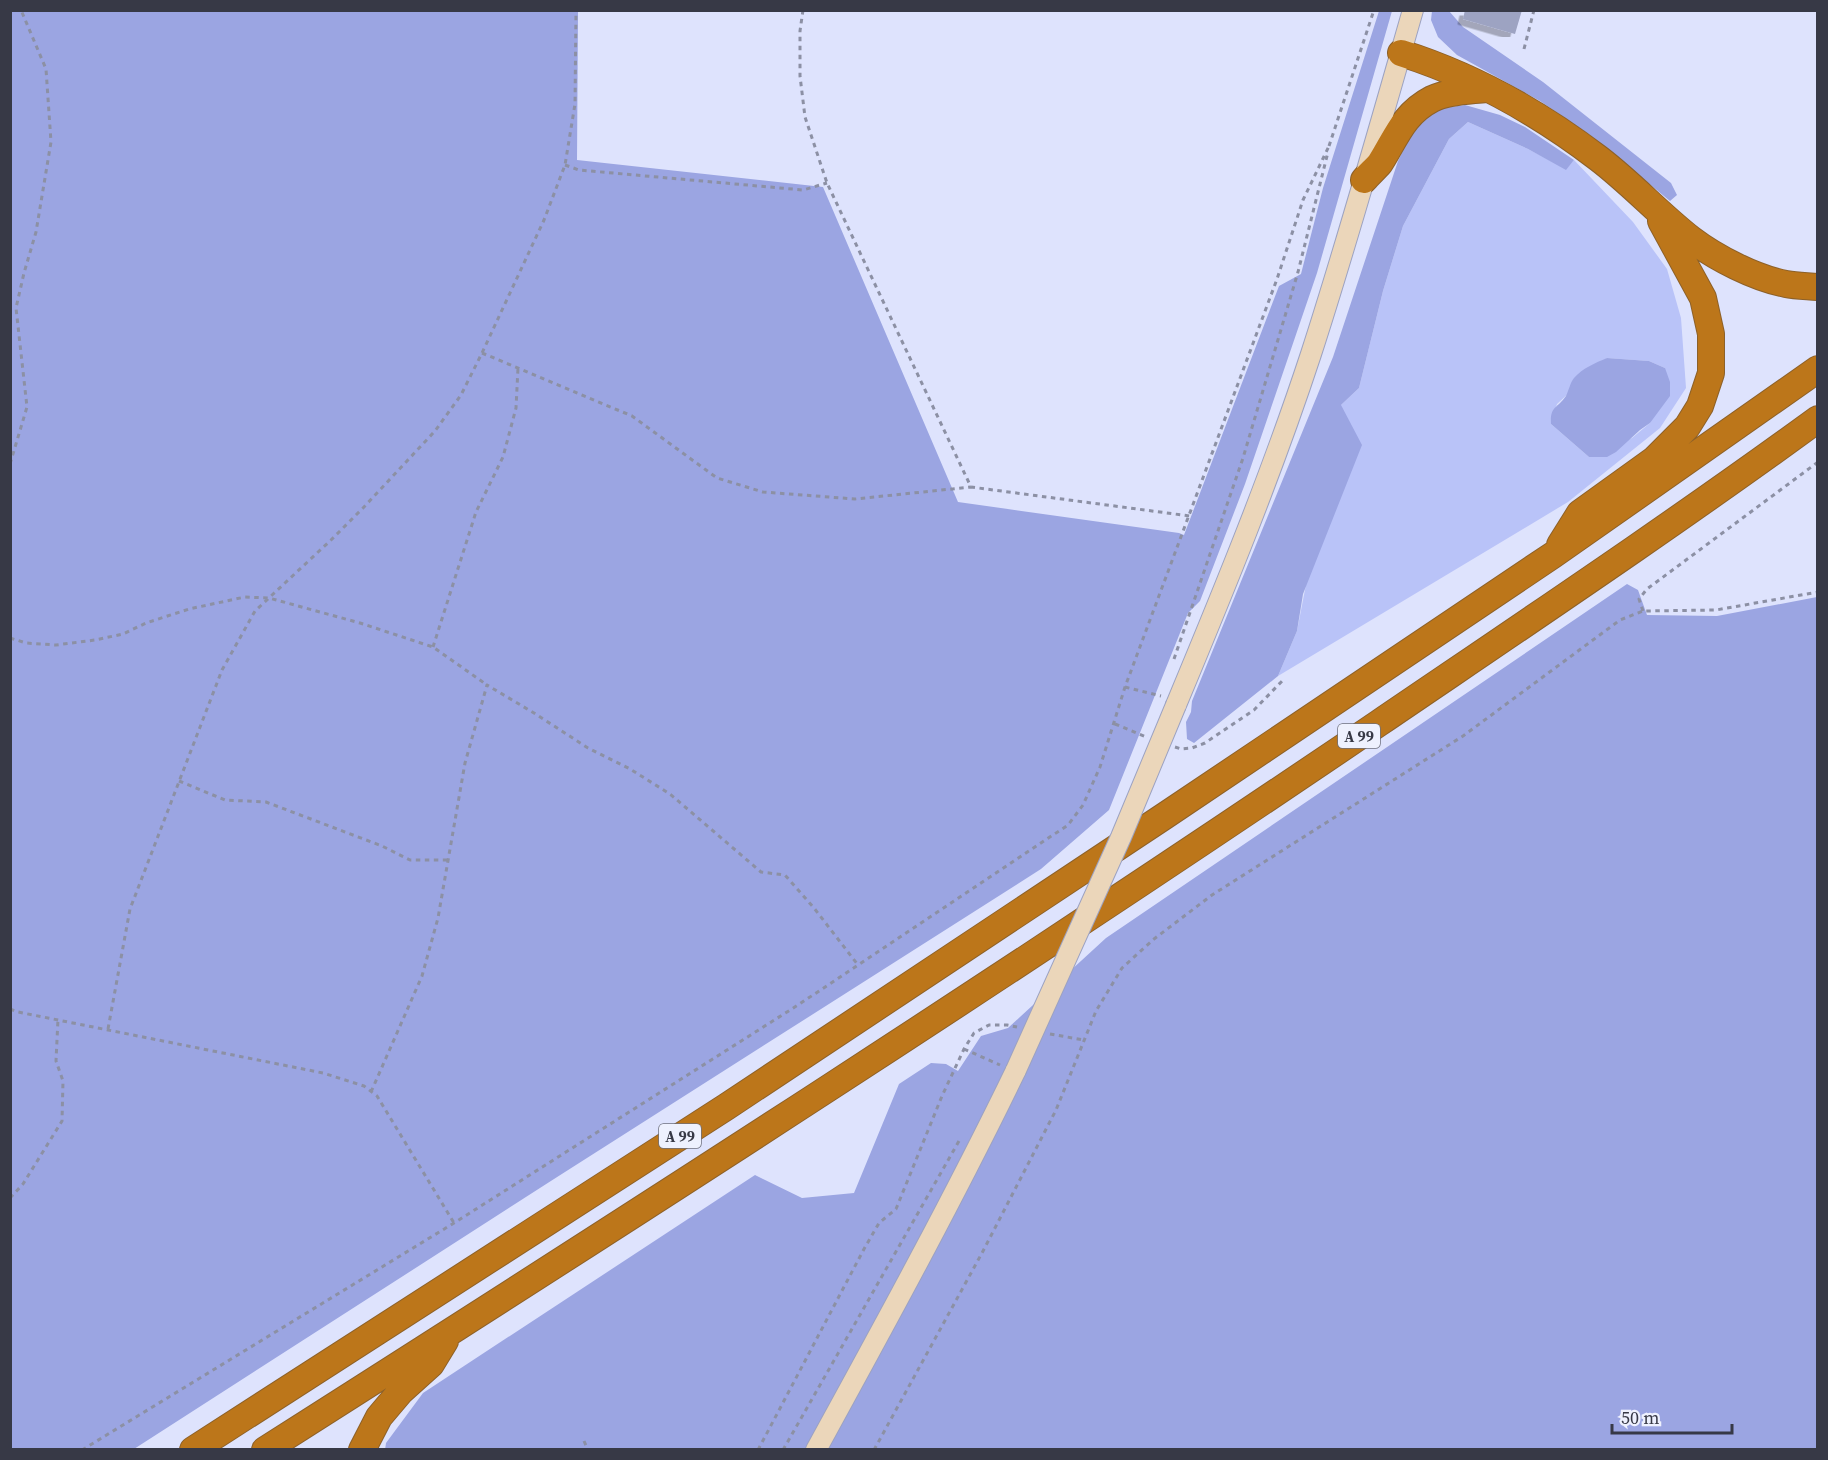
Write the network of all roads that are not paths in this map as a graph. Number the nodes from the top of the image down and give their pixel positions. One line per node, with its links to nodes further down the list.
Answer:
1 (1413, 10): 2 (main road)
2 (1401, 52): 3 (highway); 4 (main road)
3 (1487, 88): 4 (highway); 5 (highway)
4 (1364, 180): 14 (main road, bridge)
5 (1651, 204): 6 (highway); 9 (highway)
6 (1818, 288)
7 (1818, 369): 9 (highway, A 99)
8 (1818, 419): 10 (highway, A 99)
9 (1553, 555): 11 (highway, A 99)
10 (451, 1331): 12 (highway, A 99); 13 (highway)
11 (193, 1449)
12 (265, 1449)
13 (363, 1449)
14 (816, 1449)

